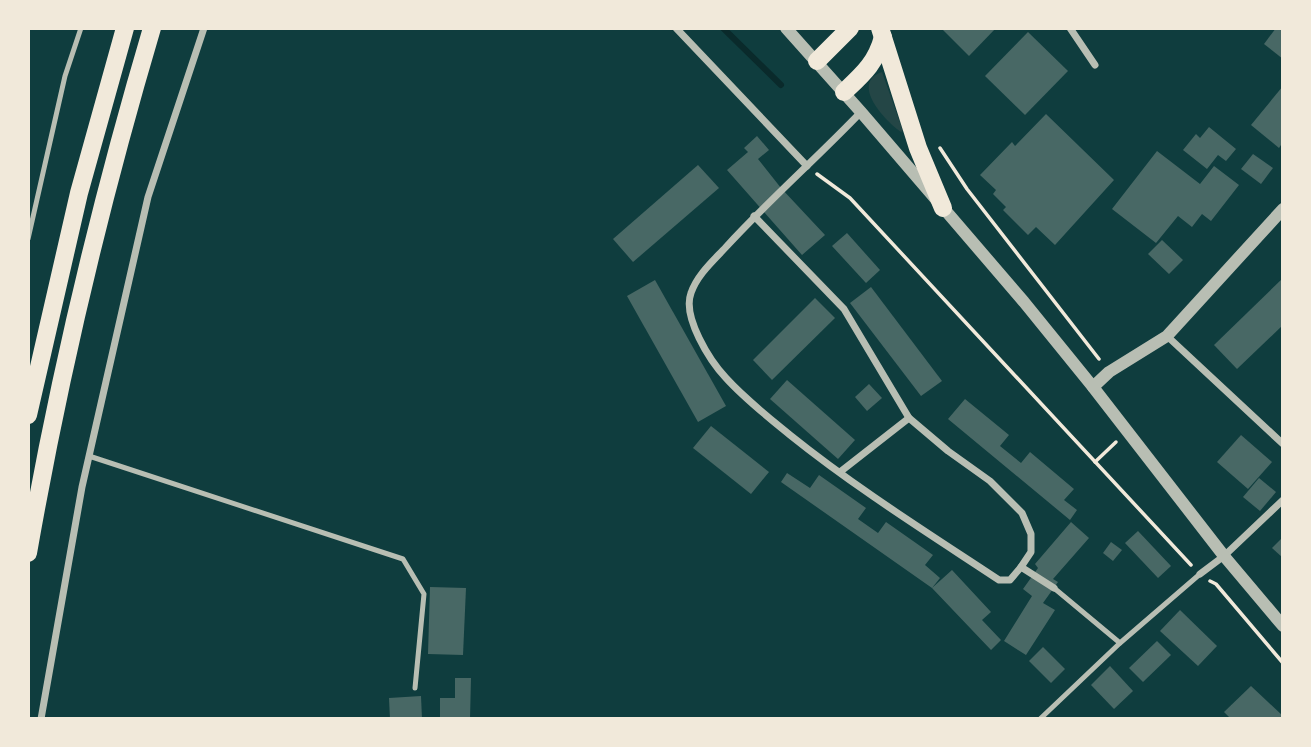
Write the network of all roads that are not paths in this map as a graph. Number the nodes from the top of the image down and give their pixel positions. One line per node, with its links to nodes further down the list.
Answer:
1 (81, 28): 18 (lane)
2 (125, 28): 21 (highway)
3 (152, 28): 27 (highway)
4 (204, 28): 24 (street)
5 (676, 28): 14 (street)
6 (786, 28): 10 (street)
7 (850, 28): 10 (highway)
8 (1070, 28): 11 (street)
9 (881, 32): 12 (highway); 15 (highway)
10 (817, 61): 12 (street)
11 (1094, 65)
12 (844, 92): 13 (street)
13 (862, 112): 14 (street); 15 (street)
14 (807, 166): 17 (street)
15 (943, 208): 20 (street)
16 (1283, 209): 19 (street)
17 (754, 216): 22 (street); 25 (street)
18 (28, 239)
19 (1167, 336): 20 (street); 23 (street)
20 (1093, 387): 28 (street)
21 (28, 415)
22 (909, 418): 25 (street); 29 (street)
23 (1283, 444)
24 (89, 456): 34 (lane); 35 (street)
25 (840, 472): 29 (street)
26 (1283, 500): 28 (street)
27 (28, 553)
28 (1224, 556): 30 (street); 32 (street)
29 (1021, 567): 31 (street)
30 (1200, 574): 33 (lane)
31 (1054, 588): 33 (lane)
32 (1283, 626)
33 (1120, 643): 36 (lane)
34 (415, 688)
35 (41, 719)
36 (1041, 719)

